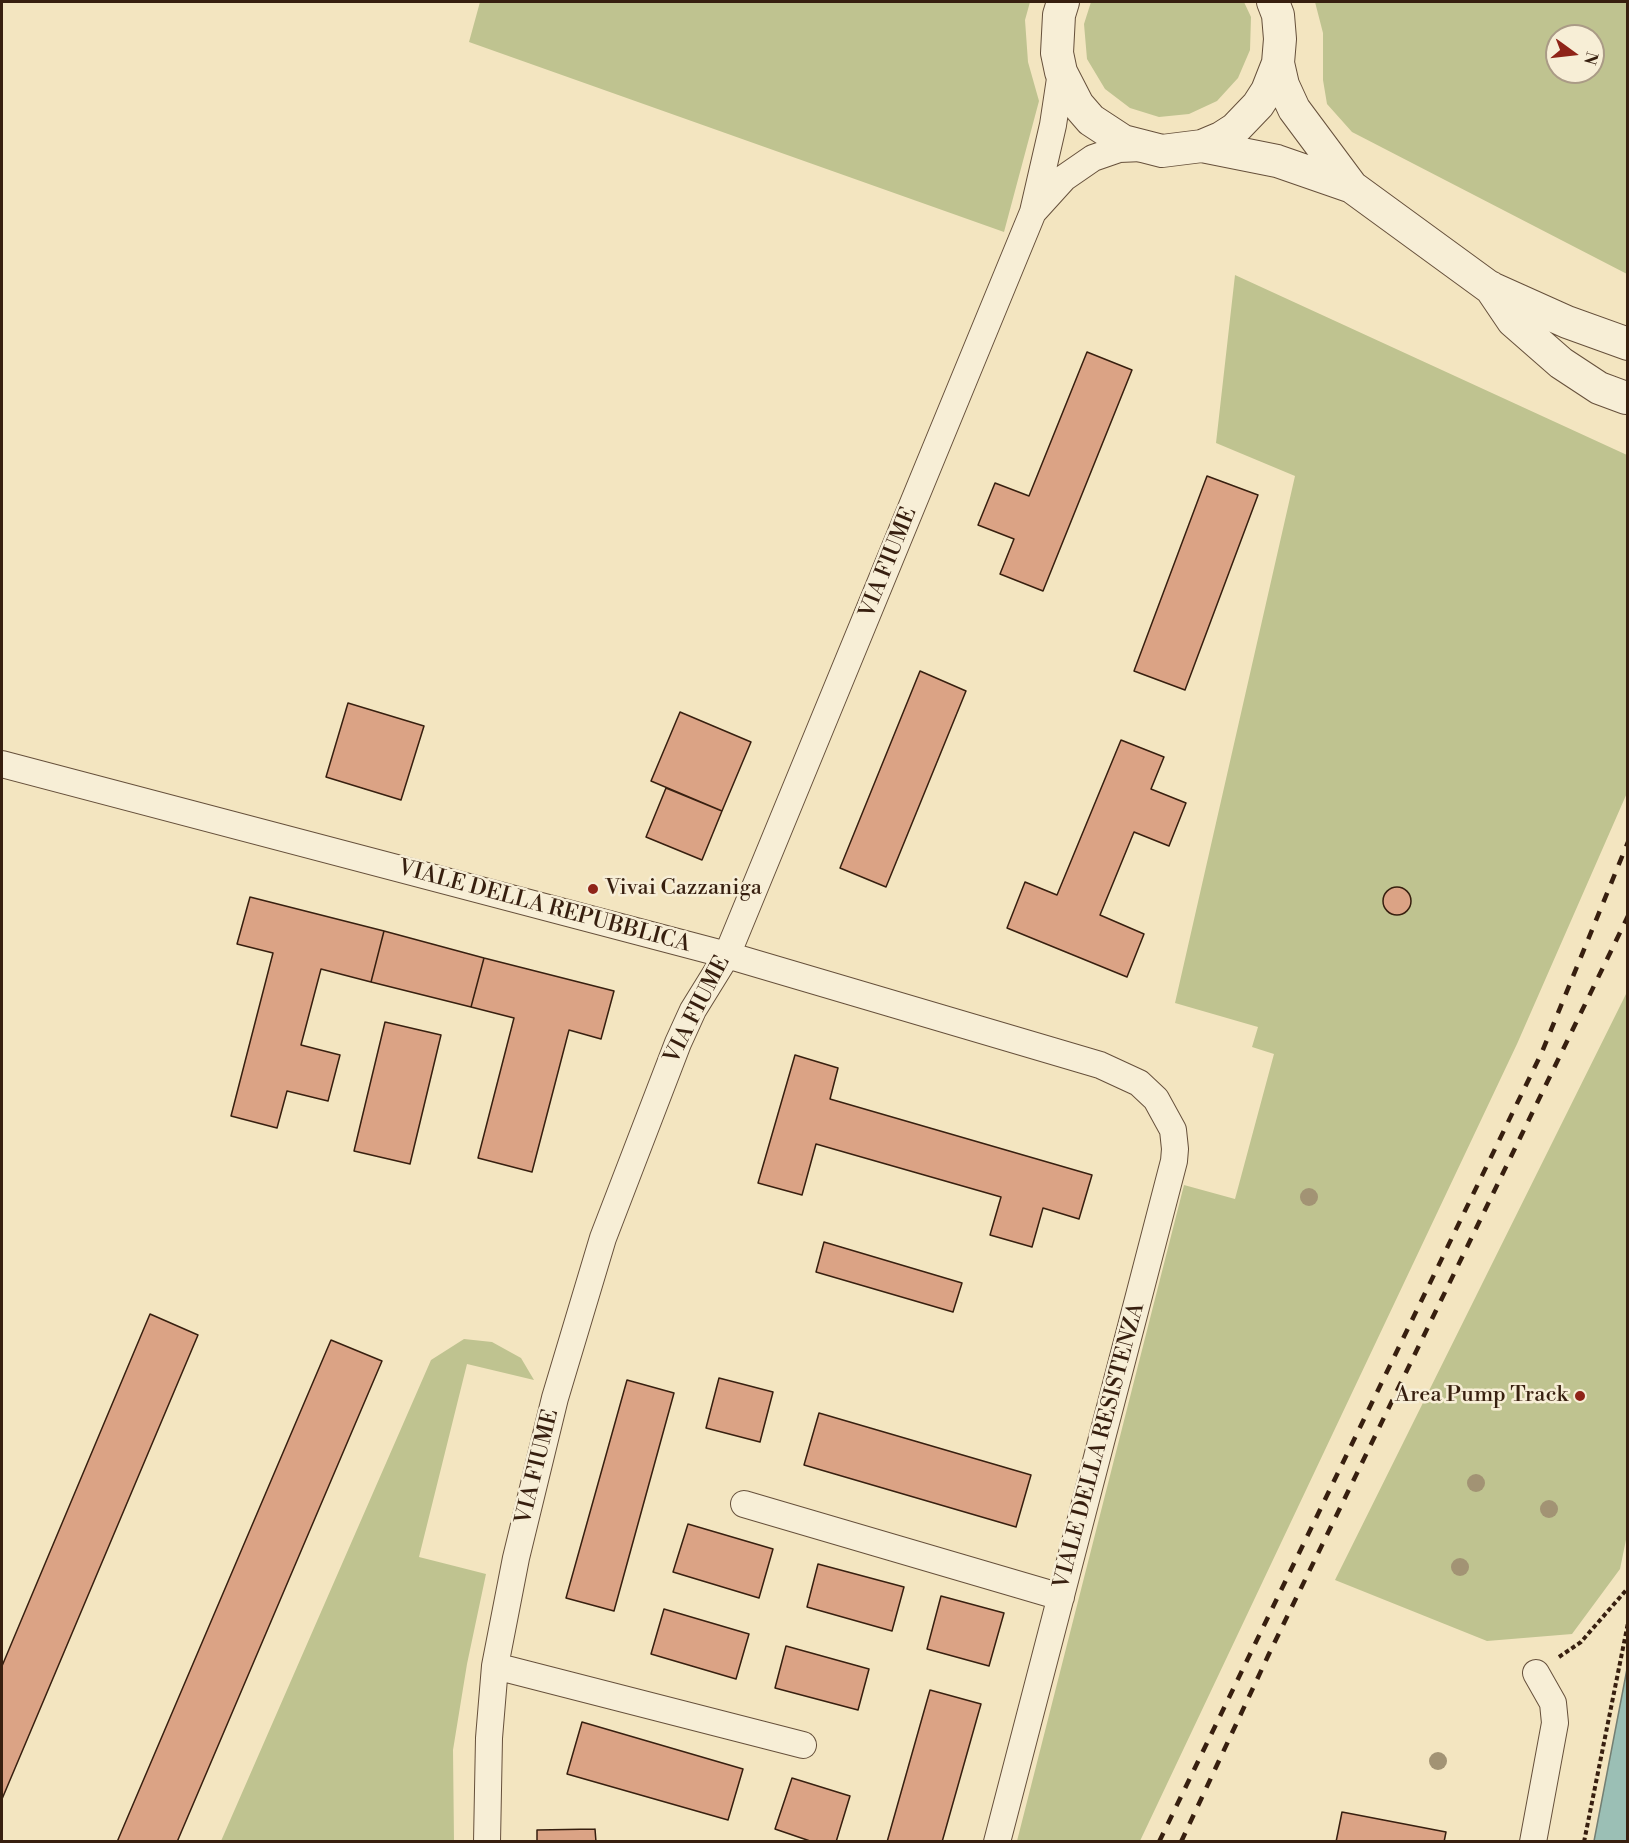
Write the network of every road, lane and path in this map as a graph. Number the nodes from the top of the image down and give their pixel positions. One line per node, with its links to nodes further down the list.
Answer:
1 (1063, 2): 4 (street)
2 (1273, 2): 3 (street)
3 (1278, 63): 5 (street); 7 (street)
4 (1061, 72): 6 (street); 8 (street, VIA FIUME)
5 (1202, 146): 6 (street); 7 (street)
6 (1143, 148): 8 (street, VIA FIUME)
7 (1352, 187): 9 (street)
8 (1033, 212): 13 (street, VIA FIUME)
9 (1489, 286): 10 (street); 11 (street)
10 (1628, 344)
11 (1626, 398)
12 (2, 764): 13 (street, VIALE DELLA REPUBBLICA)
13 (727, 955): 14 (street, VIALE DELLA REPUBBLICA); 19 (street, VIA FIUME)
14 (1117, 1072): 17 (street, VIALE DELLA RESISTENZA)
15 (744, 1504): 17 (street)
16 (1628, 1588): 20 (path)
17 (1061, 1597): 23 (street, VIALE DELLA RESISTENZA)
18 (1628, 1623): 25 (path)
19 (495, 1666): 21 (street); 22 (street, VIA FIUME)
20 (1536, 1673): 24 (street)
21 (803, 1745)
22 (488, 1842)
23 (997, 1842)
24 (1533, 1842)
25 (1584, 1842)

